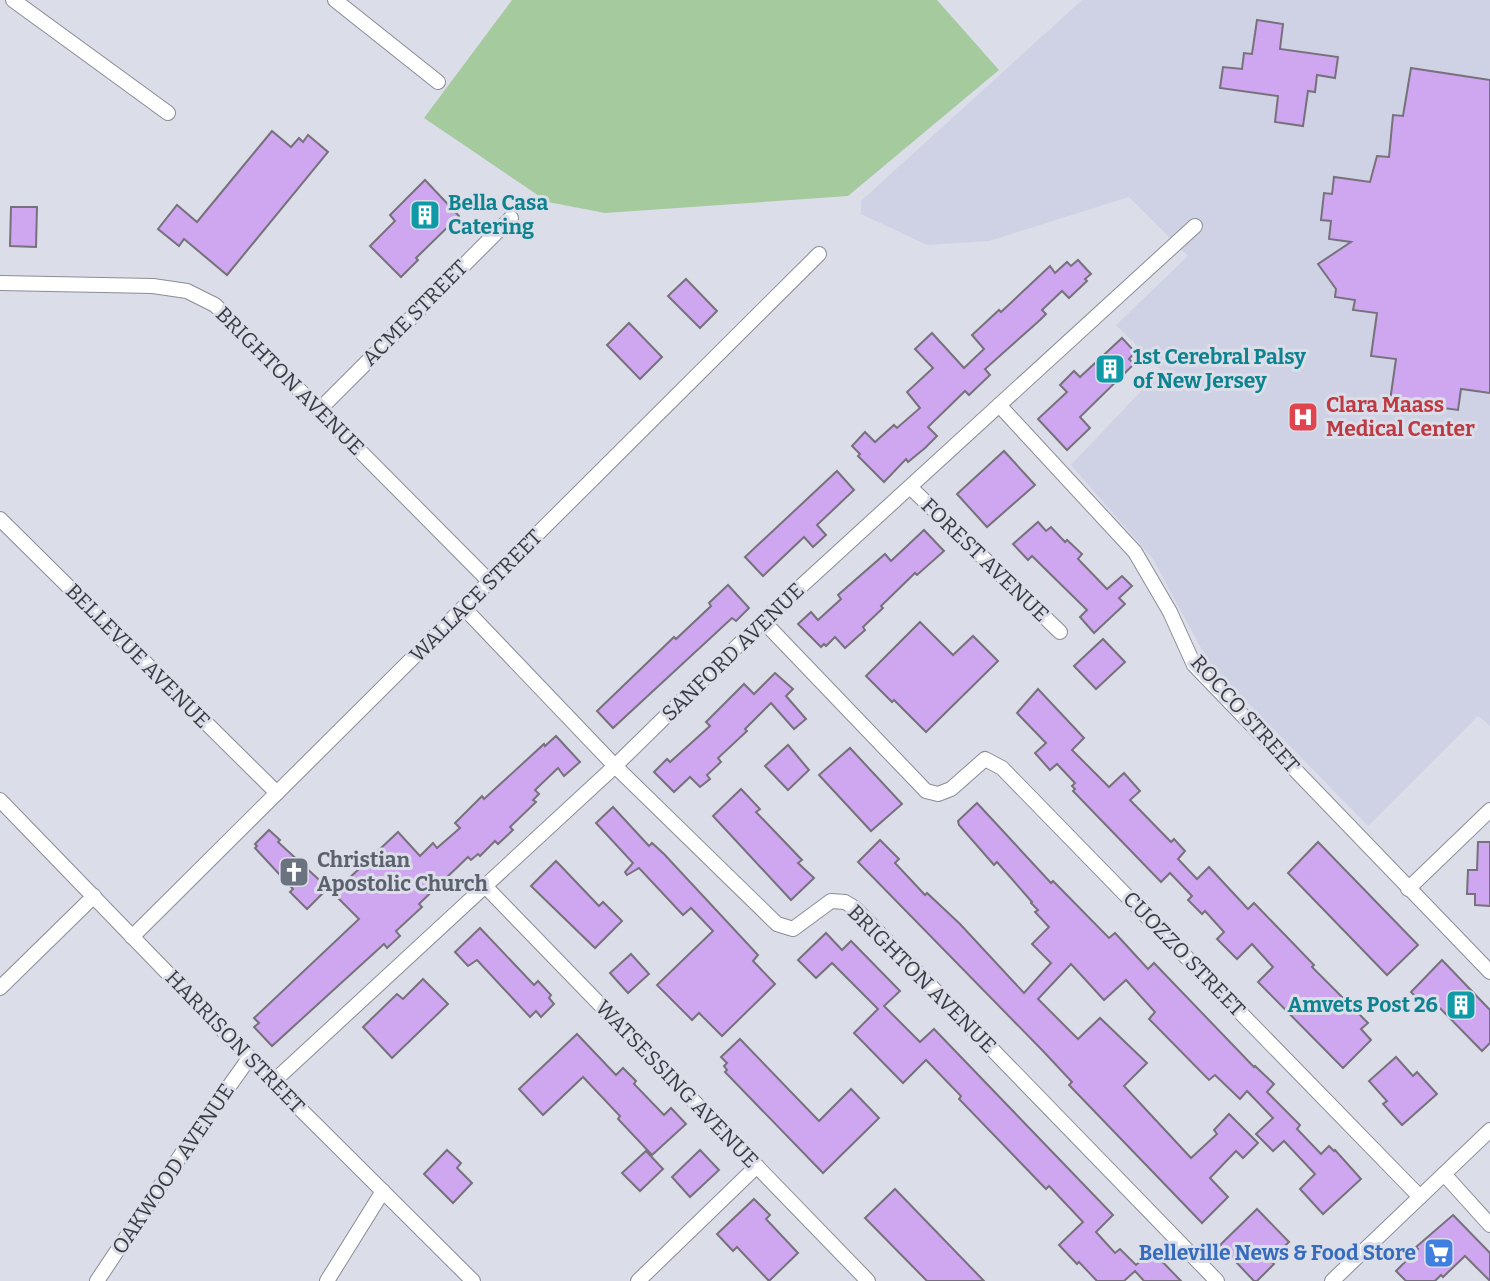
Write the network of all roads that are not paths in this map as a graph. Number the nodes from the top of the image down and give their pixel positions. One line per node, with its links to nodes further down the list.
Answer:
1 (13, 0): 4 (street)
2 (335, 0): 3 (street)
3 (438, 82)
4 (169, 113)
5 (511, 218): 10 (street, ACME STREET)
6 (1195, 226): 9 (street, SANFORD AVENUE)
7 (819, 254): 13 (street, WALLACE STREET)
8 (0, 283): 10 (street, BRIGHTON AVENUE)
9 (999, 405): 11 (street, SANFORD AVENUE); 22 (street, ROCCO STREET)
10 (320, 409): 13 (street, BRIGHTON AVENUE)
11 (910, 487): 15 (street, SANFORD AVENUE); 16 (street, FOREST AVENUE)
12 (0, 519): 18 (street, BELLEVUE AVENUE)
13 (490, 582): 14 (street, WALLACE STREET)
14 (464, 608): 17 (street, BRIGHTON AVENUE); 18 (street, WALLACE STREET)
15 (763, 621): 17 (street, SANFORD AVENUE); 33 (street, CUOZZO STREET)
16 (1060, 632)
17 (615, 766): 21 (street, SANFORD AVENUE); 40 (street, BRIGHTON AVENUE)
18 (277, 793): 24 (street, WALLACE STREET)
19 (0, 800): 23 (street, HARRISON STREET)
20 (1490, 810): 22 (street)
21 (486, 887): 28 (street, SANFORD AVENUE); 30 (street, WATSESSING AVENUE)
22 (1408, 889): 25 (street, ROCCO STREET)
23 (94, 896): 24 (street, HARRISON STREET); 26 (street)
24 (132, 937): 27 (street, HARRISON STREET)
25 (1490, 972)
26 (0, 988)
27 (250, 1057): 28 (street, HARRISON STREET); 35 (street, OAKWOOD AVENUE)
28 (273, 1082): 32 (street, HARRISON STREET)
29 (1490, 1130): 31 (street)
30 (757, 1166): 38 (street); 39 (street, WATSESSING AVENUE)
31 (1444, 1174): 33 (street); 34 (street)
32 (383, 1191): 36 (street); 37 (street, HARRISON STREET)
33 (1420, 1197): 41 (street)
34 (1490, 1225)
35 (97, 1281)
36 (327, 1281)
37 (473, 1281)
38 (638, 1281)
39 (868, 1281)
40 (1217, 1281)
41 (1332, 1281)

